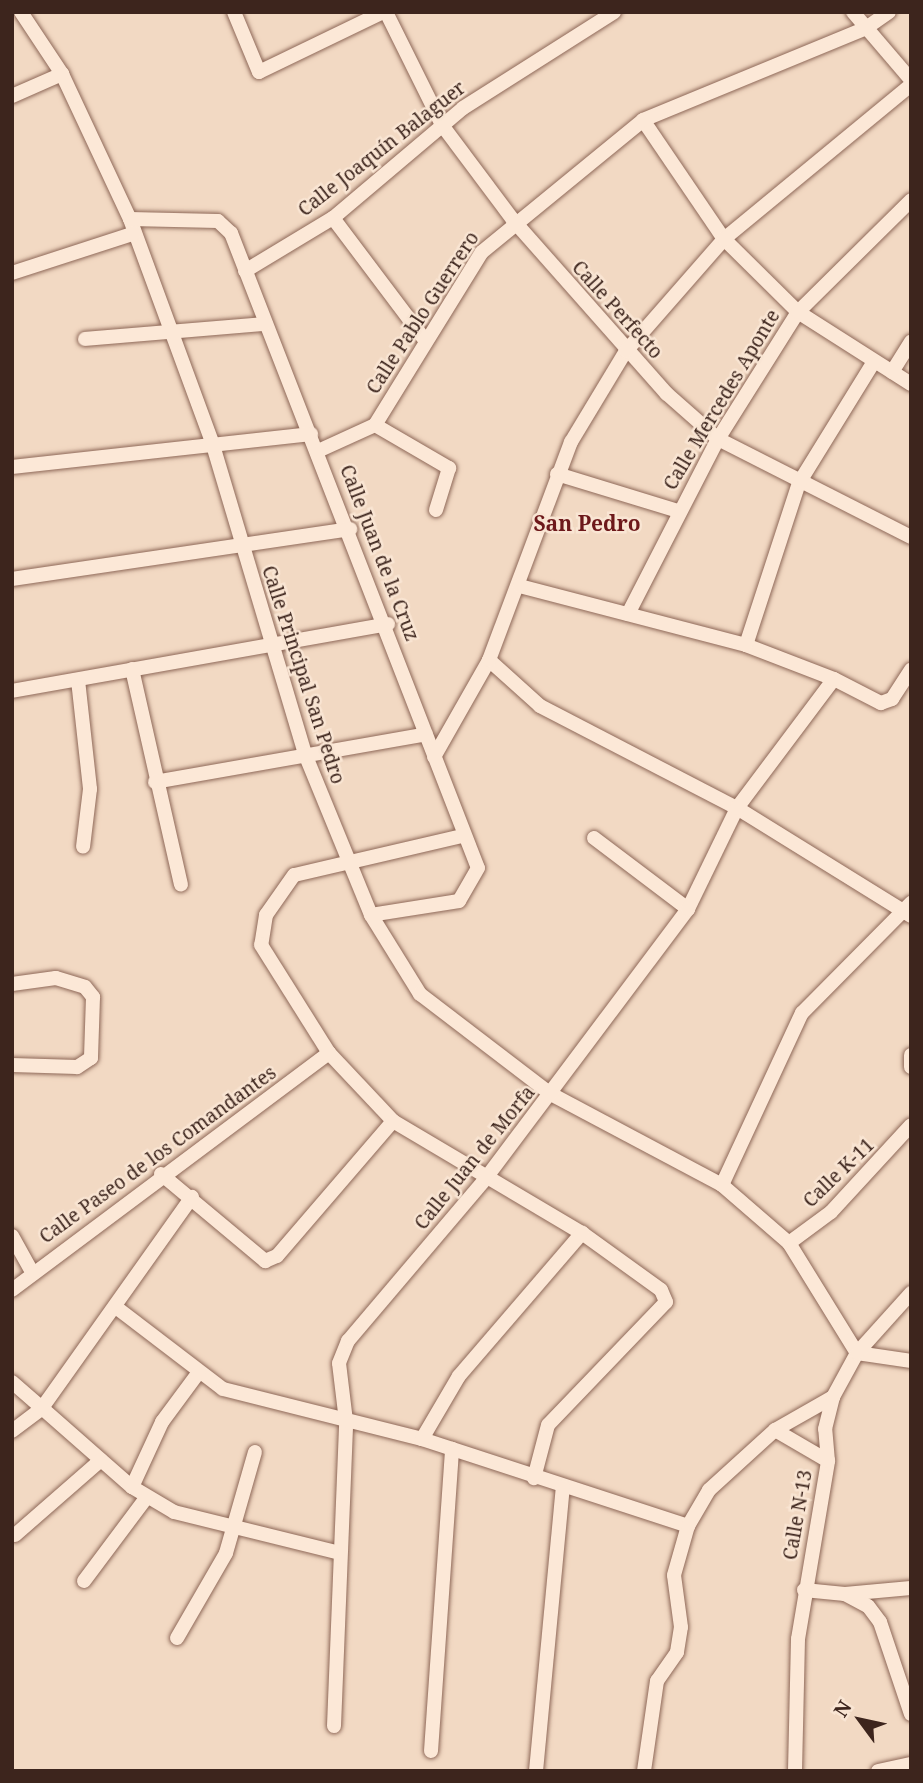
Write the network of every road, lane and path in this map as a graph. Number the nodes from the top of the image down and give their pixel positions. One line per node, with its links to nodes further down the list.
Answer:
1 (21, 12): 8 (street, Calle Principal San Pedro)
2 (234, 12): 3 (street)
3 (384, 12): 12 (street, Calle Perfecto)
4 (614, 12): 12 (street, Calle Joaquín Balaguer)
5 (853, 12): 7 (street)
6 (889, 12): 7 (street, Calle Pablo Guerrero)
7 (866, 28): 9 (street); 11 (street, Calle Pablo Guerrero)
8 (62, 74): 10 (street); 16 (street, Calle Principal San Pedro)
9 (911, 83): 17 (street)
10 (12, 96)
11 (643, 120): 15 (street, Calle Pablo Guerrero); 17 (street)
12 (442, 125): 14 (street, Calle Joaquín Balaguer); 15 (street, Calle Perfecto)
13 (911, 200): 20 (street, Calle Mercedes Aponte)
14 (333, 218): 18 (street, Calle Joaquín Balaguer); 24 (street)
15 (513, 220): 24 (street, Calle Pablo Guerrero); 26 (street, Calle Perfecto)
16 (132, 226): 18 (street, Calle Juan de la Cruz); 19 (street, Calle Juan de la Cruz); 22 (street, Calle Principal San Pedro)
17 (724, 239): 20 (street); 26 (street)
18 (245, 271): 21 (street, Calle Juan de la Cruz)
19 (12, 273)
20 (797, 312): 27 (street); 32 (street, Calle Mercedes Aponte)
21 (264, 324): 22 (street); 31 (street, Calle Juan de la Cruz)
22 (168, 330): 23 (street); 33 (street, Calle Principal San Pedro)
23 (85, 339)
24 (425, 340): 30 (street, Calle Pablo Guerrero)
25 (911, 342): 28 (street)
26 (626, 351): 32 (street, Calle Perfecto); 36 (street)
27 (873, 363): 28 (street); 37 (street)
28 (892, 373): 29 (street)
29 (911, 384)
30 (374, 425): 34 (street, Calle Pablo Guerrero); 38 (street)
31 (311, 434): 33 (street); 34 (street, Calle Juan de la Cruz)
32 (718, 439): 37 (street, Calle Perfecto); 39 (street, Calle Mercedes Aponte)
33 (212, 442): 35 (street); 42 (street, Calle Principal San Pedro)
34 (318, 451): 40 (street, Calle Juan de la Cruz)
35 (12, 467)
36 (557, 474): 39 (street); 44 (street)
37 (799, 484): 41 (street, Calle Perfecto); 48 (street)
38 (436, 510)
39 (678, 511): 45 (street, Calle Mercedes Aponte)
40 (350, 528): 42 (street); 46 (street, Calle Juan de la Cruz)
41 (911, 537)
42 (242, 548): 43 (street); 47 (street, Calle Principal San Pedro)
43 (12, 579)
44 (520, 586): 45 (street); 49 (street)
45 (628, 614): 48 (street)
46 (388, 624): 47 (street); 55 (street, Calle Juan de la Cruz)
47 (272, 644): 50 (street); 56 (street, Calle Principal San Pedro)
48 (746, 645): 52 (street)
49 (489, 660): 57 (street); 59 (street)
50 (132, 669): 53 (street); 58 (street)
51 (910, 675): 52 (street)
52 (833, 676): 59 (street, Calle Juan de Morfa)
53 (78, 680): 54 (street); 62 (street)
54 (12, 691)
55 (426, 734): 56 (street); 57 (street, Calle Juan de la Cruz)
56 (305, 754): 58 (street); 63 (street, Calle Principal San Pedro)
57 (433, 757): 60 (street, Calle Juan de la Cruz)
58 (155, 782): 64 (street)
59 (737, 808): 65 (street, Calle Juan de Morfa); 66 (street)
60 (462, 835): 63 (street); 67 (street, Calle Juan de la Cruz)
61 (594, 838): 65 (street)
62 (82, 847)
63 (348, 862): 67 (street, Calle Principal San Pedro); 69 (street)
64 (181, 885)
65 (688, 909): 73 (street, Calle Juan de Morfa)
66 (908, 909): 78 (street)
67 (371, 915): 73 (street, Calle Principal San Pedro)
68 (12, 984): 71 (street)
69 (329, 1054): 74 (street); 76 (street, Calle Paseo de los Comandantes)
70 (911, 1055): 72 (street)
71 (12, 1065)
72 (911, 1066)
73 (551, 1094): 77 (street, Calle Juan de Morfa); 78 (street, Calle Principal San Pedro)
74 (393, 1121): 77 (street); 79 (street)
75 (911, 1125): 82 (street, Calle K-11)
76 (161, 1174): 79 (street); 83 (street, Calle Paseo de los Comandantes)
77 (486, 1178): 80 (street); 93 (street, Calle Juan de Morfa)
78 (722, 1185): 82 (street, Calle Principal San Pedro)
79 (192, 1198): 86 (street)
80 (582, 1233): 96 (street); 101 (street)
81 (12, 1236): 83 (street)
82 (789, 1243): 87 (street, Calle Principal San Pedro)
83 (32, 1272): 84 (street, Calle Paseo de los Comandantes)
84 (12, 1290)
85 (911, 1293): 87 (street, Calle N-13)
86 (117, 1308): 89 (street); 92 (street)
87 (857, 1353): 88 (street); 91 (street, Calle N-13)
88 (911, 1361)
89 (199, 1372): 93 (street); 102 (street)
90 (12, 1382): 92 (street)
91 (833, 1397): 94 (street); 100 (street, Calle N-13)
92 (41, 1408): 95 (street); 99 (street)
93 (346, 1421): 96 (street); 108 (street, Calle Juan de Morfa)
94 (775, 1430): 100 (street); 105 (street)
95 (12, 1431)
96 (422, 1439): 97 (street)
97 (452, 1449): 101 (street); 116 (street)
98 (255, 1452): 106 (street)
99 (100, 1460): 102 (street); 107 (street)
100 (828, 1461): 111 (street, Calle N-13)
101 (534, 1478): 103 (street)
102 (132, 1487): 104 (street)
103 (563, 1487): 105 (street); 118 (street)
104 (146, 1498): 106 (street); 109 (street)
105 (688, 1526): 119 (street)
106 (233, 1528): 108 (street); 113 (street)
107 (15, 1535)
108 (340, 1553): 115 (street, Calle Juan de Morfa)
109 (84, 1581)
110 (911, 1588): 112 (street)
111 (804, 1590): 112 (street); 120 (street, Calle N-13)
112 (845, 1594): 114 (street)
113 (177, 1639)
114 (911, 1714)
115 (334, 1726)
116 (431, 1751)
117 (911, 1764): 121 (street)
118 (536, 1771)
119 (645, 1771)
120 (795, 1771)
121 (878, 1771)

